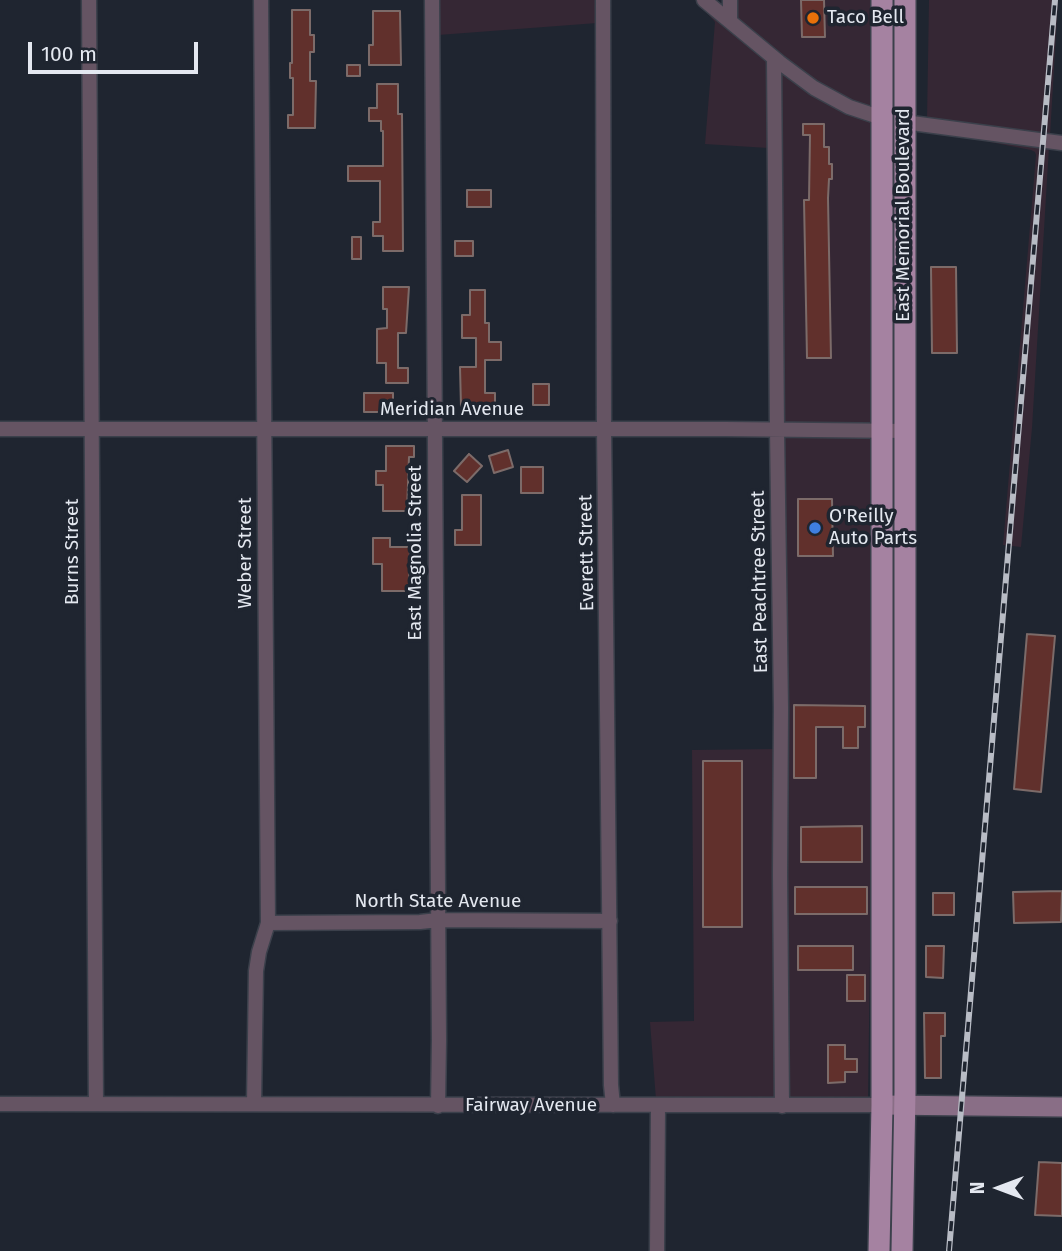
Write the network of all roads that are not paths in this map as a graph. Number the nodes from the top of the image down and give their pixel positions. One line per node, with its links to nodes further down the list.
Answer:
1 (89, 0): 18 (street, Burns Street)
2 (261, 0): 19 (street, Weber Street)
3 (432, 0): 16 (street, East Magnolia Street)
4 (603, 0): 17 (street, Everett Street)
5 (704, 0): 9 (street)
6 (730, 0): 9 (street)
7 (882, 0): 11 (main road, East Memorial Boulevard)
8 (905, 0): 12 (main road, East Memorial Boulevard)
9 (730, 20): 10 (street)
10 (774, 58): 11 (street); 20 (street, East Peachtree Street)
11 (882, 118): 14 (main road); 21 (main road, East Memorial Boulevard)
12 (904, 122): 13 (street); 14 (main road, East Memorial Boulevard)
13 (1062, 143)
14 (904, 251): 22 (main road, East Memorial Boulevard)
15 (0, 429): 18 (street, Meridian Avenue)
16 (434, 429): 17 (street, Meridian Avenue); 19 (street, Meridian Avenue); 25 (street, East Magnolia Street)
17 (604, 429): 20 (street, Meridian Avenue); 26 (street, Everett Street)
18 (92, 430): 19 (street, Meridian Avenue); 29 (street, Burns Street)
19 (265, 430): 27 (street, Weber Street)
20 (776, 430): 21 (street, Meridian Avenue); 36 (street, East Peachtree Street)
21 (882, 430): 22 (street, Meridian Avenue); 23 (main road, East Memorial Boulevard)
22 (905, 431): 24 (main road, East Memorial Boulevard)
23 (883, 768): 24 (main road); 32 (main road, East Memorial Boulevard)
24 (905, 768): 33 (main road, East Memorial Boulevard)
25 (438, 920): 26 (street, North State Avenue); 27 (street, North State Avenue); 34 (street, East Magnolia Street)
26 (610, 922): 31 (street, Everett Street)
27 (268, 923): 30 (street, Weber Street)
28 (0, 1104): 29 (street, Fairway Avenue)
29 (96, 1104): 30 (street, Fairway Avenue)
30 (254, 1104): 34 (street, Fairway Avenue)
31 (613, 1105): 34 (street, Fairway Avenue); 35 (street, Fairway Avenue)
32 (882, 1105): 33 (street, Fairway Avenue); 36 (street, Fairway Avenue); 39 (main road, East Memorial Boulevard)
33 (905, 1105): 37 (street, Fairway Avenue); 40 (main road, East Memorial Boulevard)
34 (438, 1106)
35 (658, 1106): 36 (street, Fairway Avenue); 38 (street)
36 (782, 1106)
37 (1062, 1107)
38 (657, 1251)
39 (879, 1251)
40 (901, 1251)

